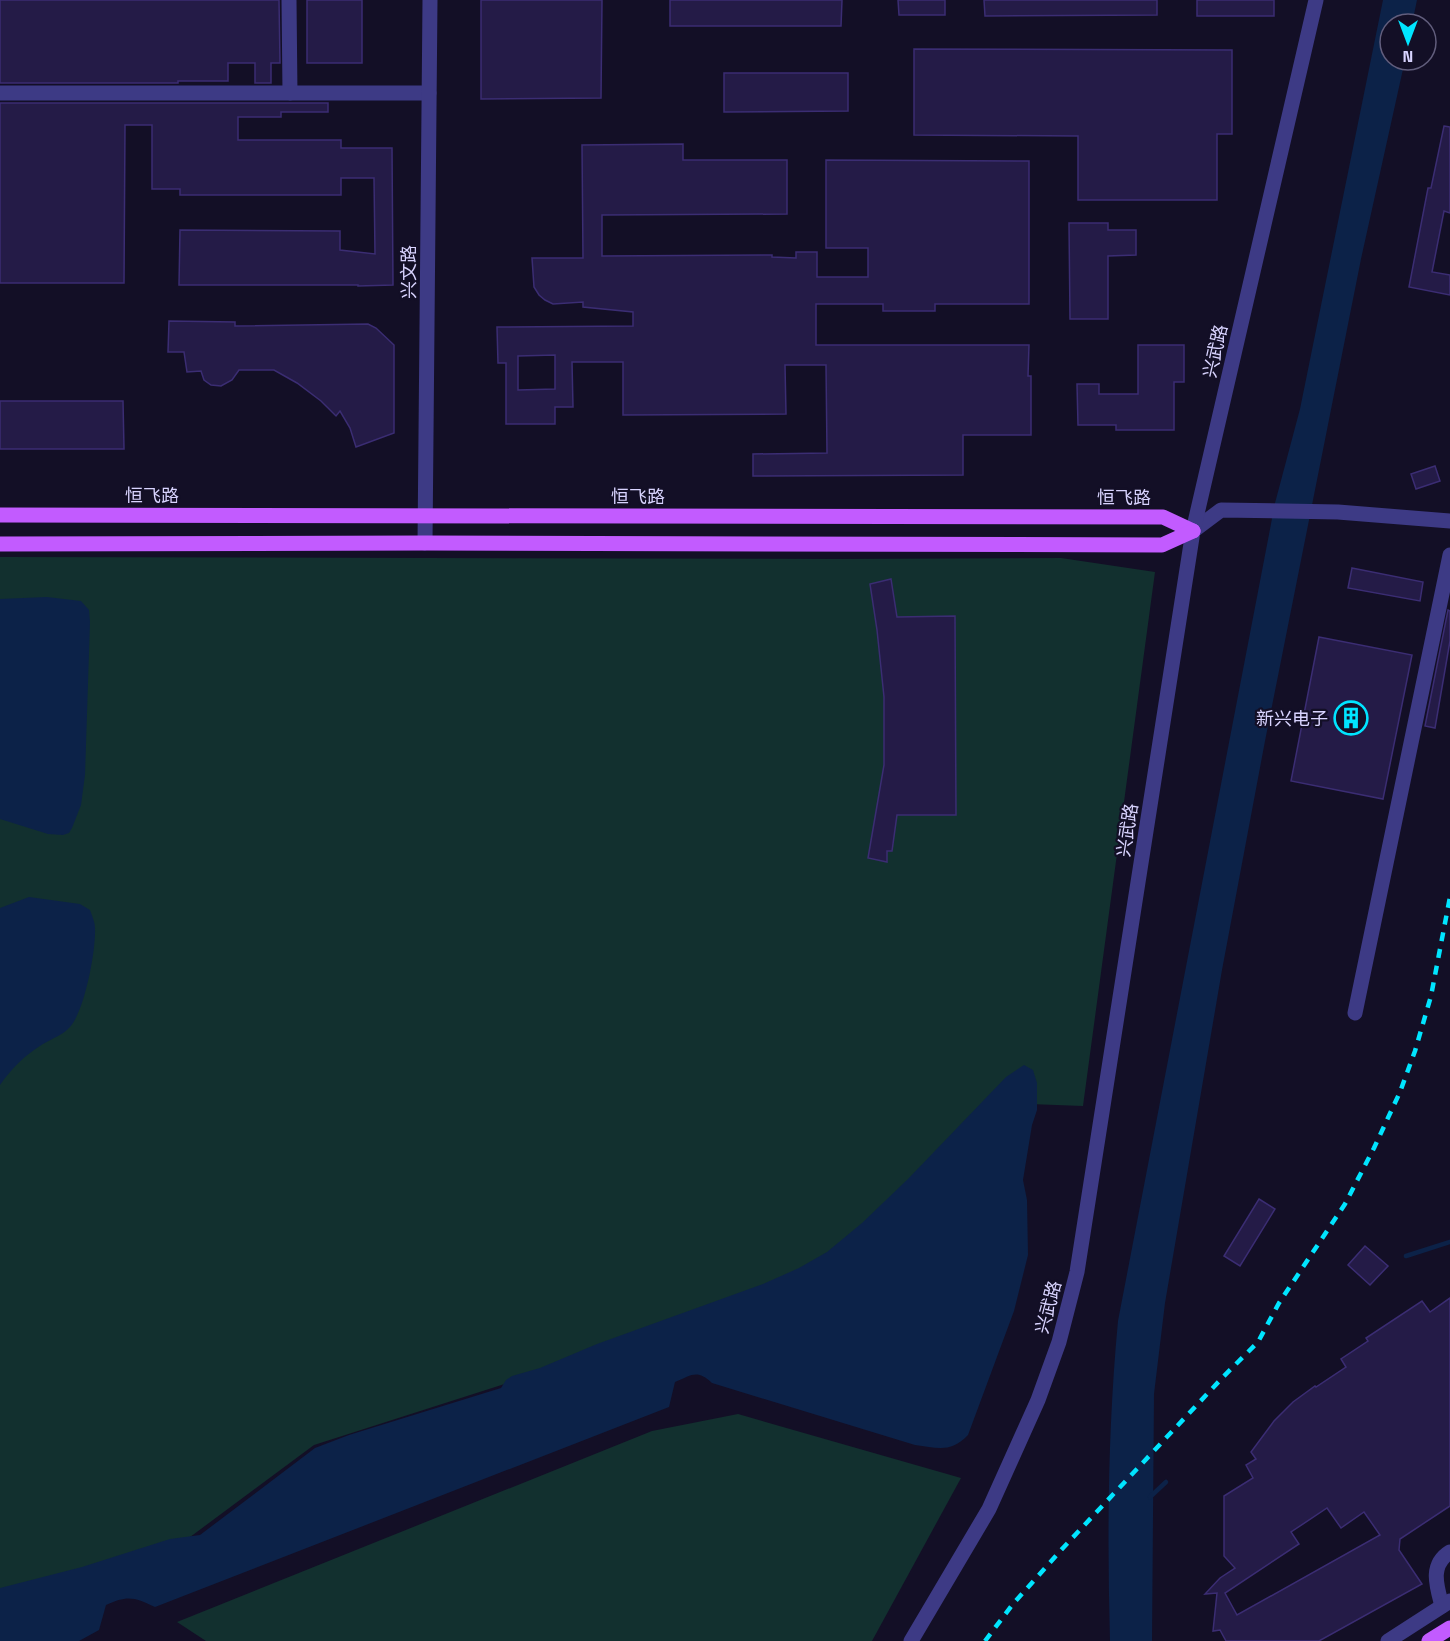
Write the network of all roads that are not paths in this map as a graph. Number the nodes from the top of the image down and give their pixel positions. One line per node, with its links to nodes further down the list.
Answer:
1 (289, 0): 5 (street)
2 (430, 0): 6 (street, 兴文路)
3 (1316, 0): 10 (street, 兴武路)
4 (0, 93): 5 (street)
5 (290, 93): 6 (street)
6 (429, 93): 8 (street, 兴文路)
7 (0, 514): 8 (main road, 恒飞路)
8 (426, 515): 10 (main road, 恒飞路); 11 (street, 兴文路)
9 (1450, 521): 10 (street)
10 (1193, 531): 11 (main road); 18 (street, 兴武路)
11 (425, 543): 12 (main road)
12 (0, 544)
13 (1450, 555): 14 (street)
14 (1355, 1013)
15 (1450, 1552): 16 (street)
16 (1446, 1603): 19 (street)
17 (1450, 1628): 20 (main road)
18 (911, 1641)
19 (1388, 1641)
20 (1430, 1641)

